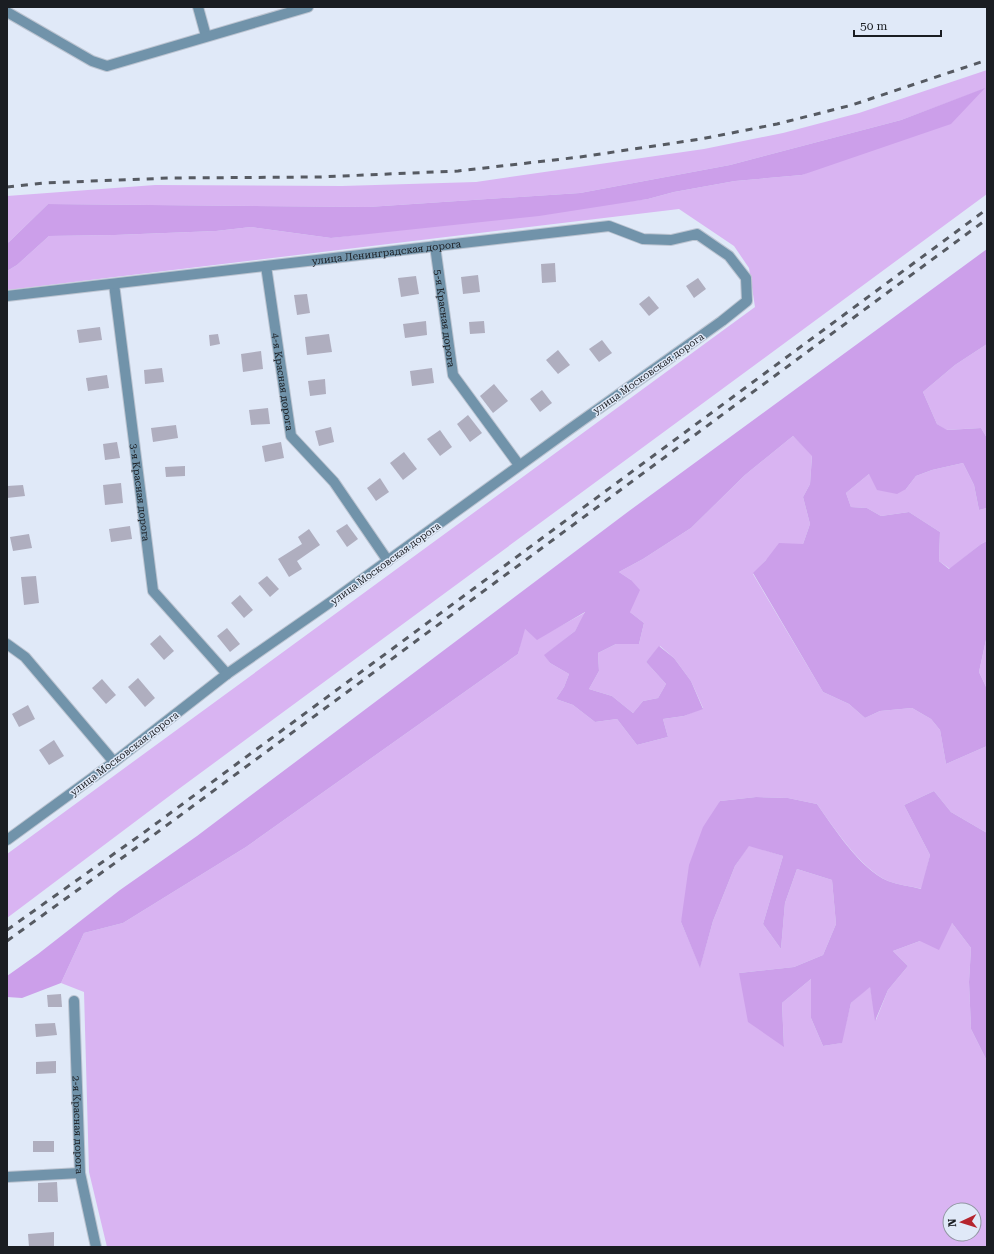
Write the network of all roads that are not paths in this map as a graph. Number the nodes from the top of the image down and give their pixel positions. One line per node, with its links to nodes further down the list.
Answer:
1 (198, 7): 4 (street)
2 (308, 7): 4 (street)
3 (7, 12): 4 (street)
4 (206, 36)
5 (435, 246): 6 (street, улица Ленинградская дорога); 7 (street, улица Ленинградская дорога); 10 (street, 5-я Красная дорога)
6 (266, 266): 8 (street, улица Ленинградская дорога); 11 (street, 4-я Красная дорога)
7 (746, 278): 10 (street, улица Московская дорога)
8 (114, 284): 9 (street, улица Ленинградская дорога); 13 (street, 3-я Красная дорога)
9 (7, 296)
10 (520, 465): 11 (street, улица Московская дорога)
11 (388, 561): 13 (street, улица Московская дорога)
12 (7, 644): 14 (street)
13 (227, 674): 14 (street, улица Московская дорога)
14 (114, 762): 15 (street, улица Московская дорога)
15 (7, 840)
16 (74, 1001): 17 (street, 2-я Красная дорога)
17 (80, 1173): 18 (street); 19 (street, 2-я Красная дорога)
18 (7, 1177)
19 (96, 1247)

